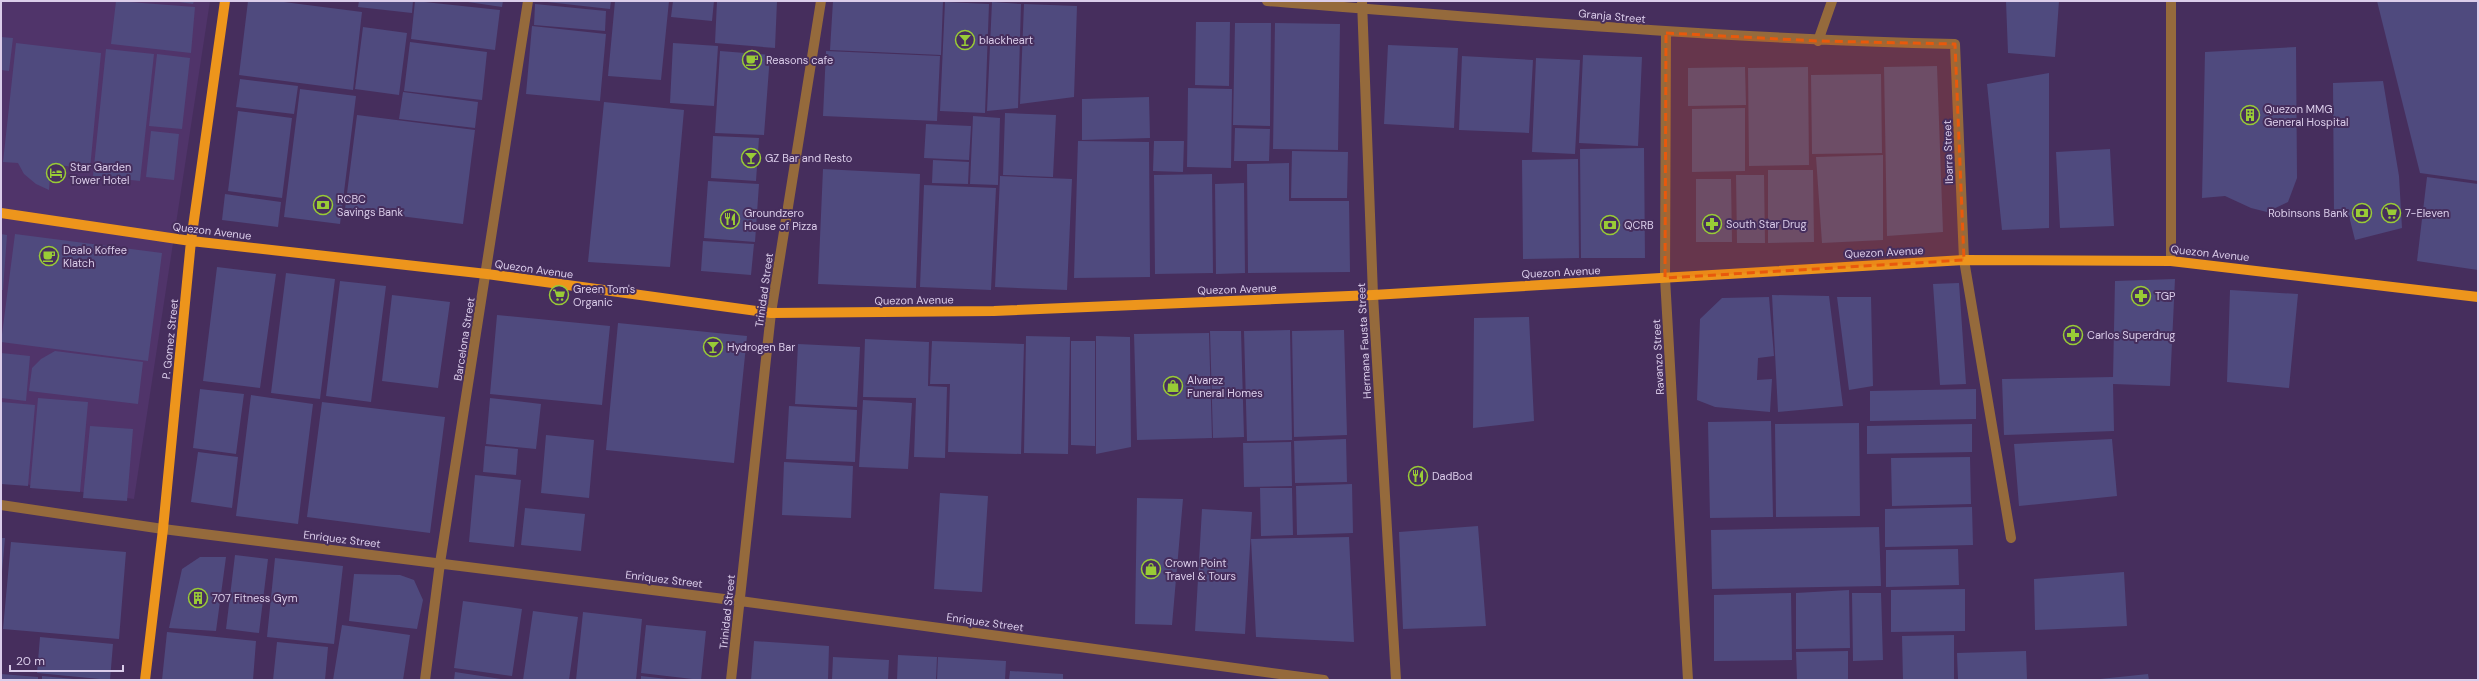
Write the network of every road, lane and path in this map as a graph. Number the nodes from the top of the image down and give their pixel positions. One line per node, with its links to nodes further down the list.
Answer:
1 (225, 1): 12 (main road, P. Gomez Street)
2 (528, 1): 15 (street, Barcelona Street)
3 (822, 1): 19 (street, Trinidad Street)
4 (1267, 1): 7 (street, Granja Street)
5 (1832, 1): 9 (street)
6 (2171, 1): 14 (street)
7 (1362, 5): 8 (street, Granja Street); 17 (street, Hermana Fausta Street)
8 (1666, 32): 9 (street, Granja Street); 16 (street, Ravanzo Street)
9 (1818, 41): 10 (street, Granja Street)
10 (1955, 44): 13 (street, Ibarra Street)
11 (1, 213): 12 (main road, Quezon Avenue)
12 (191, 241): 15 (main road, Quezon Avenue); 21 (main road, P. Gomez Street)
13 (1964, 260): 14 (main road, Quezon Avenue); 16 (main road, Quezon Avenue); 22 (street, Ibarra Street)
14 (2171, 261): 18 (main road, Quezon Avenue)
15 (487, 274): 19 (main road, Quezon Avenue); 23 (street, Barcelona Street)
16 (1665, 278): 17 (main road, Quezon Avenue); 30 (street, Ravanzo Street)
17 (1373, 295): 19 (main road, Quezon Avenue); 29 (street, Hermana Fausta Street)
18 (2478, 297)
19 (771, 313): 24 (street, Trinidad Street)
20 (1, 505): 21 (street, Enriquez Street)
21 (163, 529): 23 (street, Enriquez Street); 25 (main road, P. Gomez Street)
22 (2011, 538)
23 (440, 563): 24 (street, Enriquez Street); 26 (street, Barcelona Street)
24 (740, 601): 27 (street, Trinidad Street); 28 (street, Enriquez Street)
25 (145, 680)
26 (425, 680)
27 (731, 680)
28 (1324, 680)
29 (1396, 680)
30 (1688, 680)

